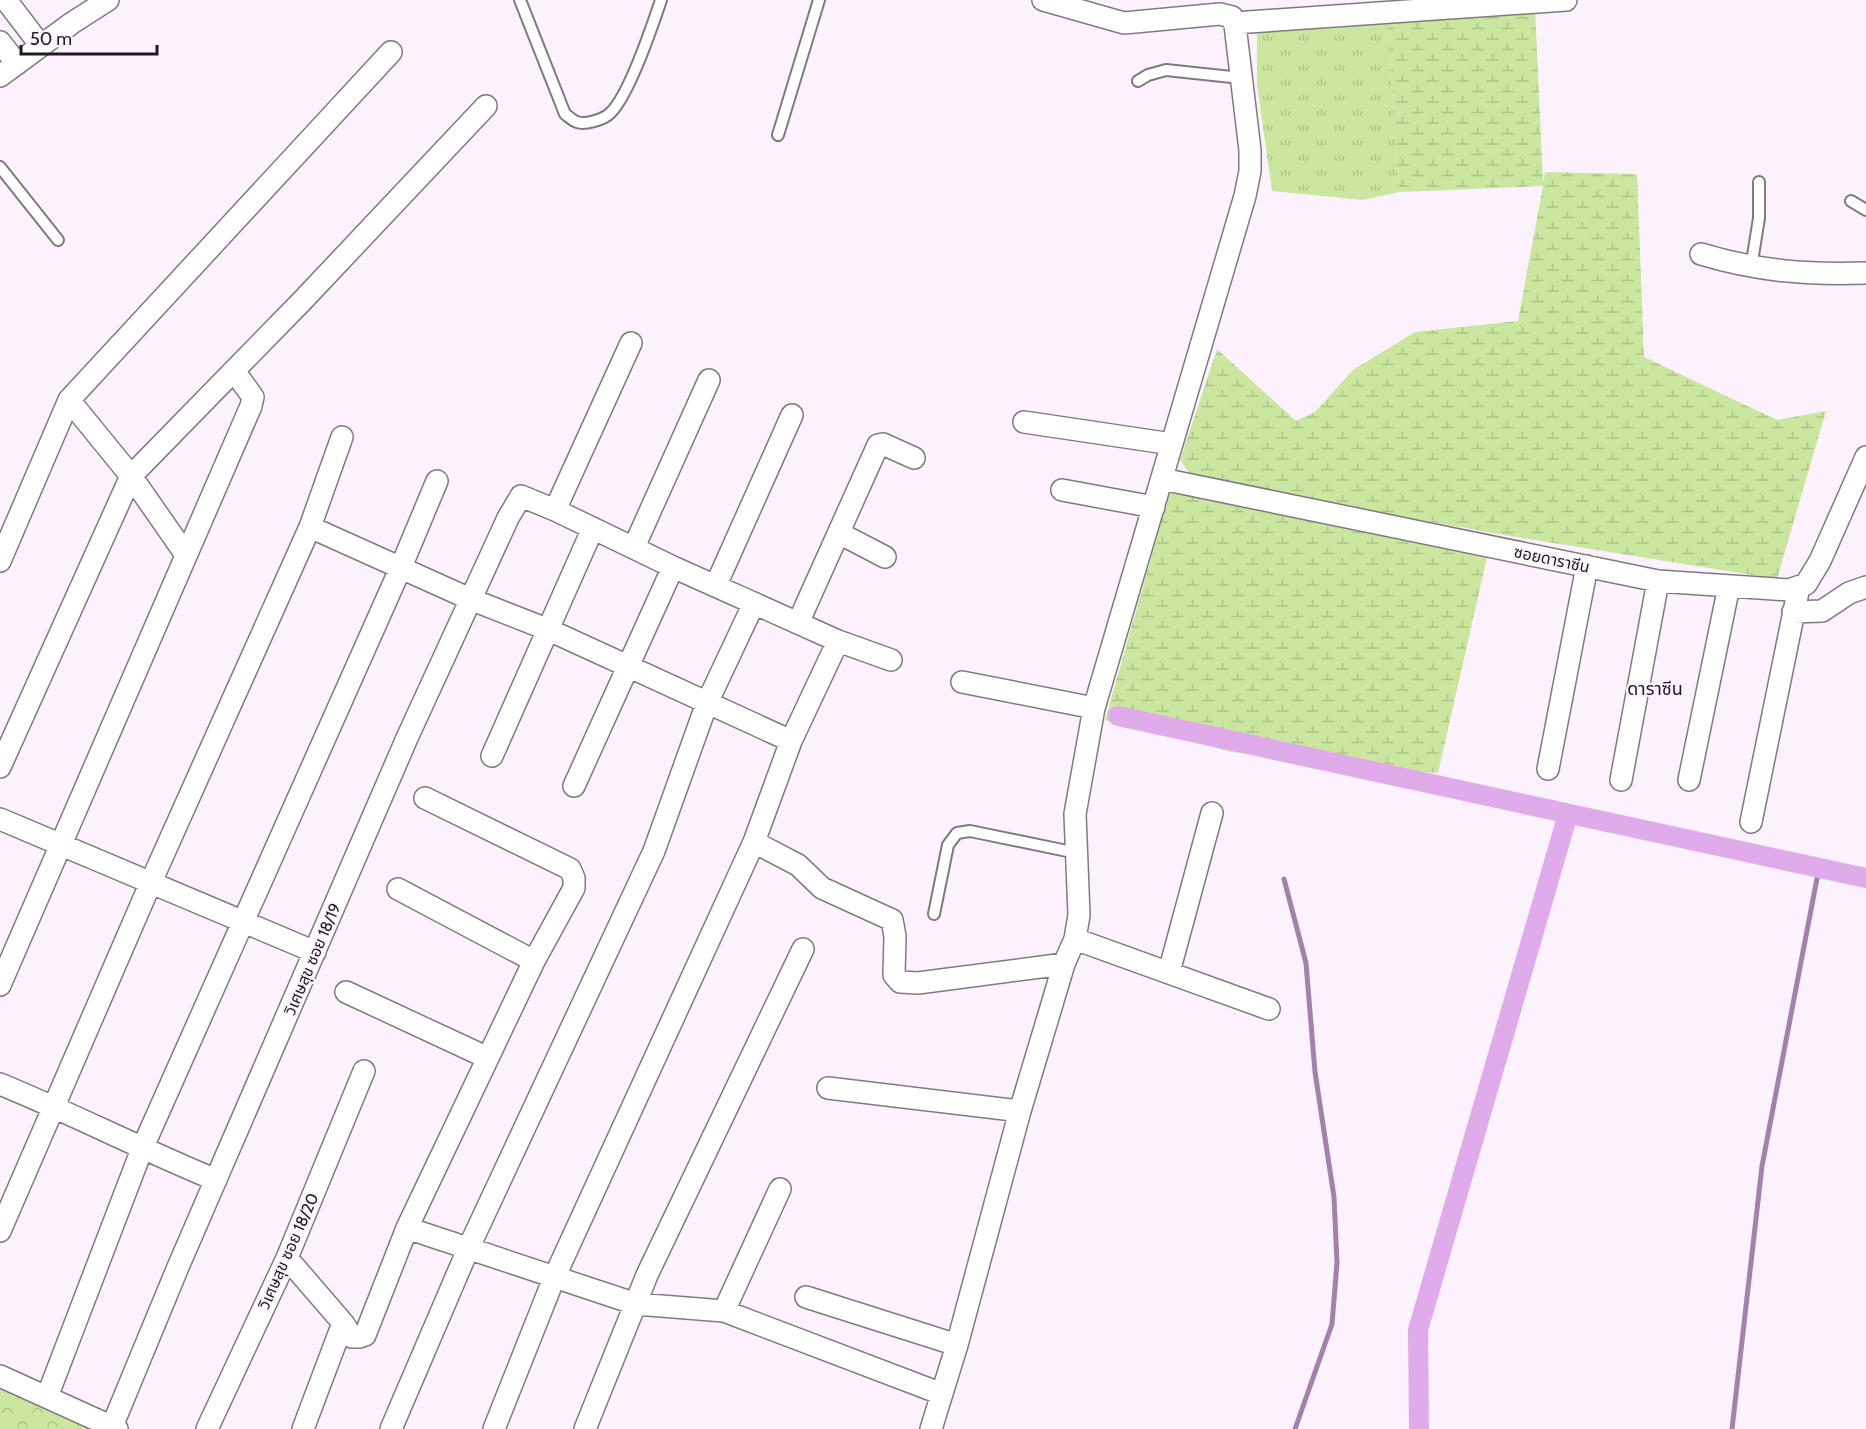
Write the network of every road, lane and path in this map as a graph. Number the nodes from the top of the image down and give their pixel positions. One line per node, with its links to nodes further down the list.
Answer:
1 (6, 0): 10 (street)
2 (108, 0): 10 (street)
3 (520, 0): 4 (lane)
4 (661, 0)
5 (819, 0): 16 (lane)
6 (1043, 0): 8 (street)
7 (1566, 0): 8 (street)
8 (1234, 23): 13 (street)
9 (0, 42): 12 (street)
10 (40, 46): 12 (street)
11 (391, 52): 28 (street)
12 (8, 70)
13 (1242, 78): 14 (lane); 32 (street)
14 (1138, 81)
15 (486, 106): 26 (street)
16 (778, 135)
17 (0, 167): 21 (lane)
18 (1759, 182): 23 (lane)
19 (1851, 201): 20 (lane)
20 (1866, 210)
21 (58, 240)
22 (1701, 254): 23 (street)
23 (1751, 268): 24 (street)
24 (1866, 273)
25 (631, 343): 40 (street)
26 (234, 371): 35 (street); 45 (street)
27 (709, 380): 44 (street)
28 (69, 400): 35 (street); 47 (street)
29 (792, 415): 52 (street)
30 (1024, 422): 32 (street)
31 (342, 437): 41 (street)
32 (1172, 444): 36 (street)
33 (1866, 457): 54 (street)
34 (914, 458): 43 (street)
35 (130, 476): 45 (street); 69 (street)
36 (1162, 479): 39 (street); 48 (street, ซอยดาราซีน)
37 (437, 481): 49 (street)
38 (1062, 490): 39 (street)
39 (1154, 507): 66 (street)
40 (555, 510): 42 (street); 56 (street, วิเศษสุข ซอย 18/19)
41 (310, 527): 49 (street); 81 (street)
42 (592, 528): 44 (street); 60 (street)
43 (839, 533): 46 (street); 59 (street)
44 (634, 547): 50 (street)
45 (186, 555): 79 (street)
46 (885, 556)
47 (0, 561)
48 (1587, 566): 51 (street, ซอยดาราซีน); 70 (street)
49 (401, 567): 56 (street); 84 (street)
50 (673, 567): 52 (street); 63 (street)
51 (1658, 581): 53 (street, ซอยดาราซีน); 71 (street)
52 (716, 585): 57 (street)
53 (1729, 586): 54 (street, ซอยดาราซีน); 72 (street)
54 (1799, 587): 58 (street)
55 (1866, 587): 58 (street)
56 (470, 599): 60 (street); 87 (street, วิเศษสุข ซอย 18/19)
57 (754, 603): 59 (street); 65 (street)
58 (1793, 612): 77 (street)
59 (798, 623): 61 (street)
60 (549, 630): 63 (street); 68 (street)
61 (838, 641): 62 (street); 67 (street)
62 (891, 660)
63 (628, 667): 65 (street); 73 (street)
64 (962, 682): 66 (street)
65 (707, 703): 67 (street); 105 (street)
66 (1094, 708): 80 (street)
67 (790, 741): 78 (street)
68 (492, 756)
69 (0, 767)
70 (1548, 769)
71 (1621, 780)
72 (1689, 780)
73 (574, 786)
74 (425, 798): 88 (street)
75 (1212, 813): 90 (street)
76 (0, 819): 79 (street)
77 (1751, 822)
78 (754, 842): 89 (street); 107 (street)
79 (60, 844): 81 (street); 91 (street)
80 (1077, 853): 83 (lane); 85 (street)
81 (151, 882): 84 (street); 98 (street)
82 (398, 889): 88 (street)
83 (934, 914)
84 (243, 920): 87 (street); 100 (street)
85 (1075, 939): 89 (street); 90 (street)
86 (803, 950): 109 (street)
87 (315, 952): 101 (street, วิเศษสุข ซอย 18/19)
88 (534, 961): 94 (street)
89 (1064, 964): 99 (street)
90 (1169, 972): 93 (street)
91 (0, 985)
92 (346, 992): 94 (street)
93 (1269, 1009)
94 (488, 1059): 103 (street)
95 (364, 1071): 106 (street, วิเศษสุข ซอย 18/20)
96 (0, 1084): 98 (street)
97 (828, 1088): 99 (street)
98 (54, 1106): 100 (street); 104 (street)
99 (1020, 1111): 112 (street)
100 (142, 1149): 101 (street); 115 (street)
101 (216, 1180): 116 (street, วิเศษสุข ซอย 18/19)
102 (780, 1189): 110 (street)
103 (408, 1228): 105 (street); 111 (street)
104 (0, 1231)
105 (469, 1247): 107 (street); 119 (street)
106 (287, 1258): 111 (street); 117 (street, วิเศษสุข ซอย 18/20)
107 (554, 1278): 109 (street); 120 (street)
108 (806, 1297): 112 (street)
109 (636, 1304): 110 (street); 121 (street)
110 (724, 1311): 114 (street)
111 (343, 1323): 118 (street)
112 (957, 1345): 114 (street)
113 (0, 1376): 115 (street)
114 (942, 1394): 122 (street)
115 (47, 1396): 116 (street)
116 (113, 1428)
117 (207, 1429)
118 (303, 1429)
119 (391, 1429)
120 (494, 1429)
121 (585, 1429)
122 (931, 1429)

